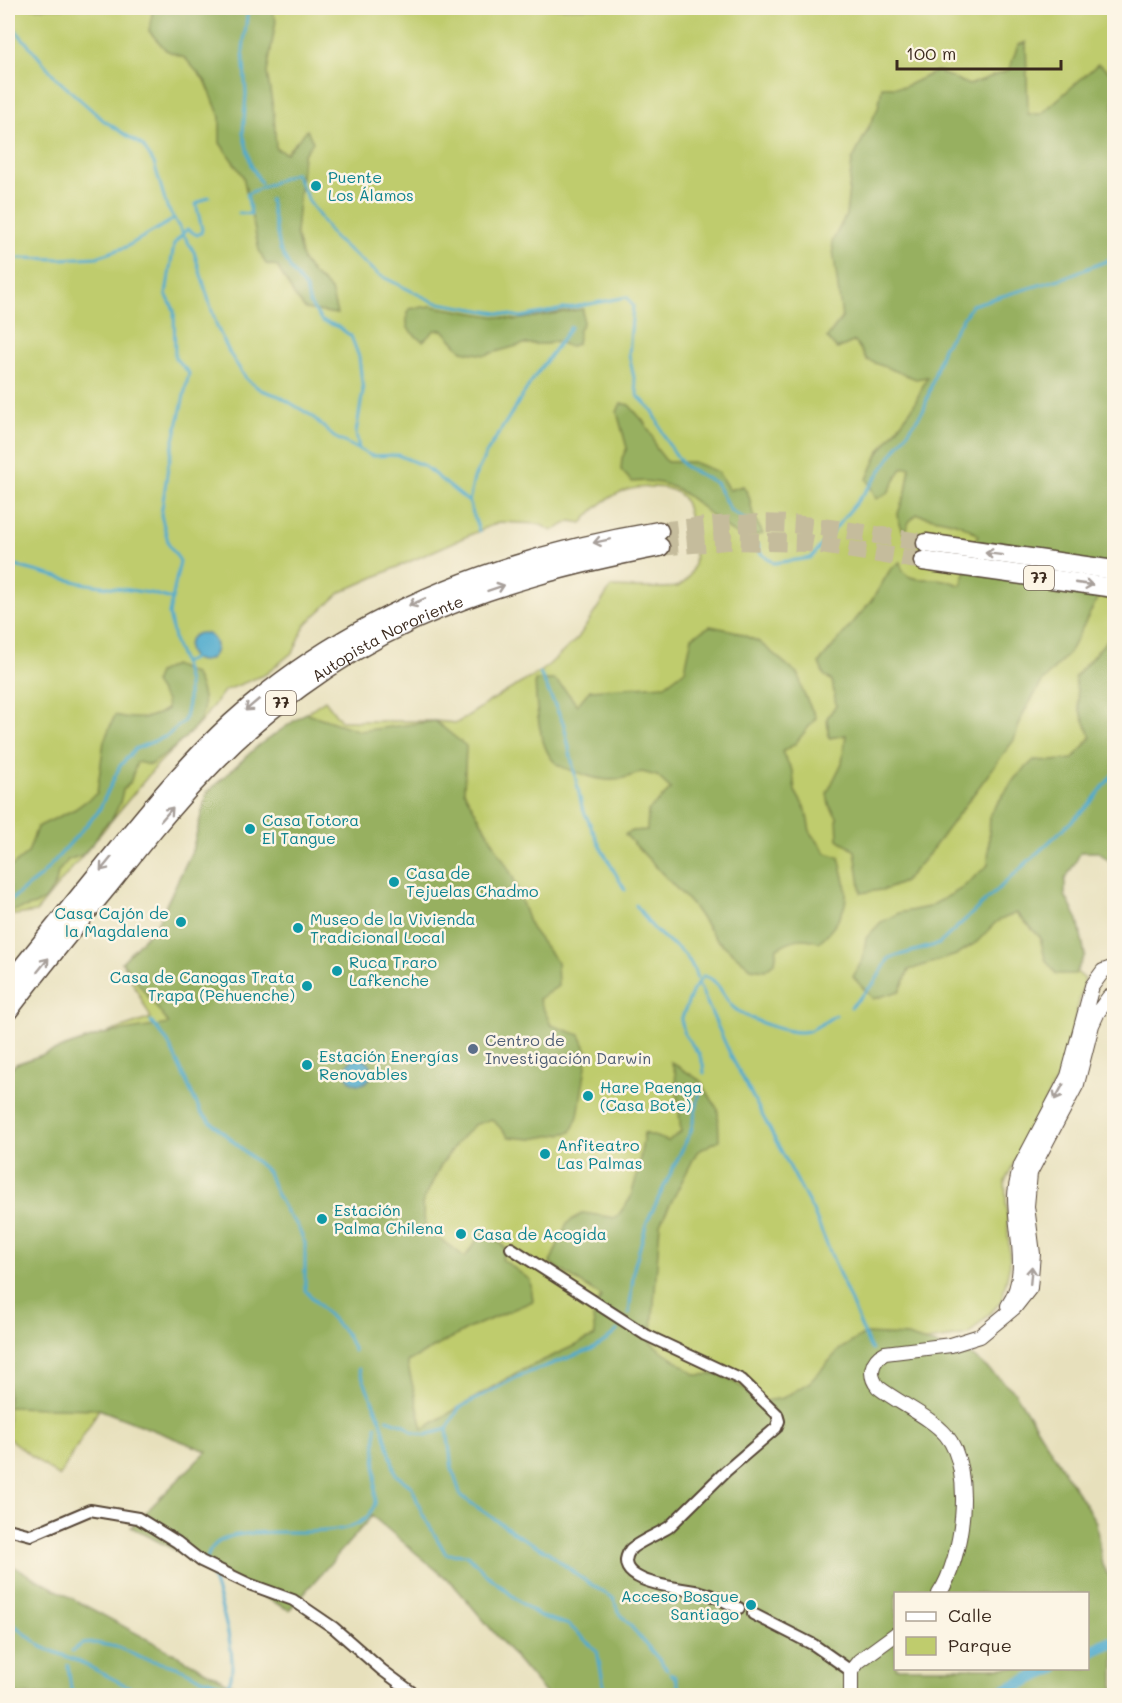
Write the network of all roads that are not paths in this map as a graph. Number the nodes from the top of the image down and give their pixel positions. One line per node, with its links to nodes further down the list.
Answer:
1 (924, 552): 2 (highway, 77)
2 (965, 559): 3 (highway, 77, one-way to 2); 4 (highway, 77, one-way to 4)
3 (1114, 570)
4 (1114, 588)
5 (1111, 970): 10 (street, one-way to 10)
6 (8, 985): 8 (highway, Autopista Nororiente / 77, one-way to 6)
7 (1114, 995): 10 (street, one-way to 7)
8 (8, 1011)
9 (511, 1248): 13 (street)
10 (999, 1321): 12 (street)
11 (8, 1529): 17 (street)
12 (940, 1592)
13 (739, 1608)
14 (753, 1614): 16 (street)
15 (894, 1635): 16 (street)
16 (851, 1671): 18 (street)
17 (417, 1695)
18 (851, 1695)

